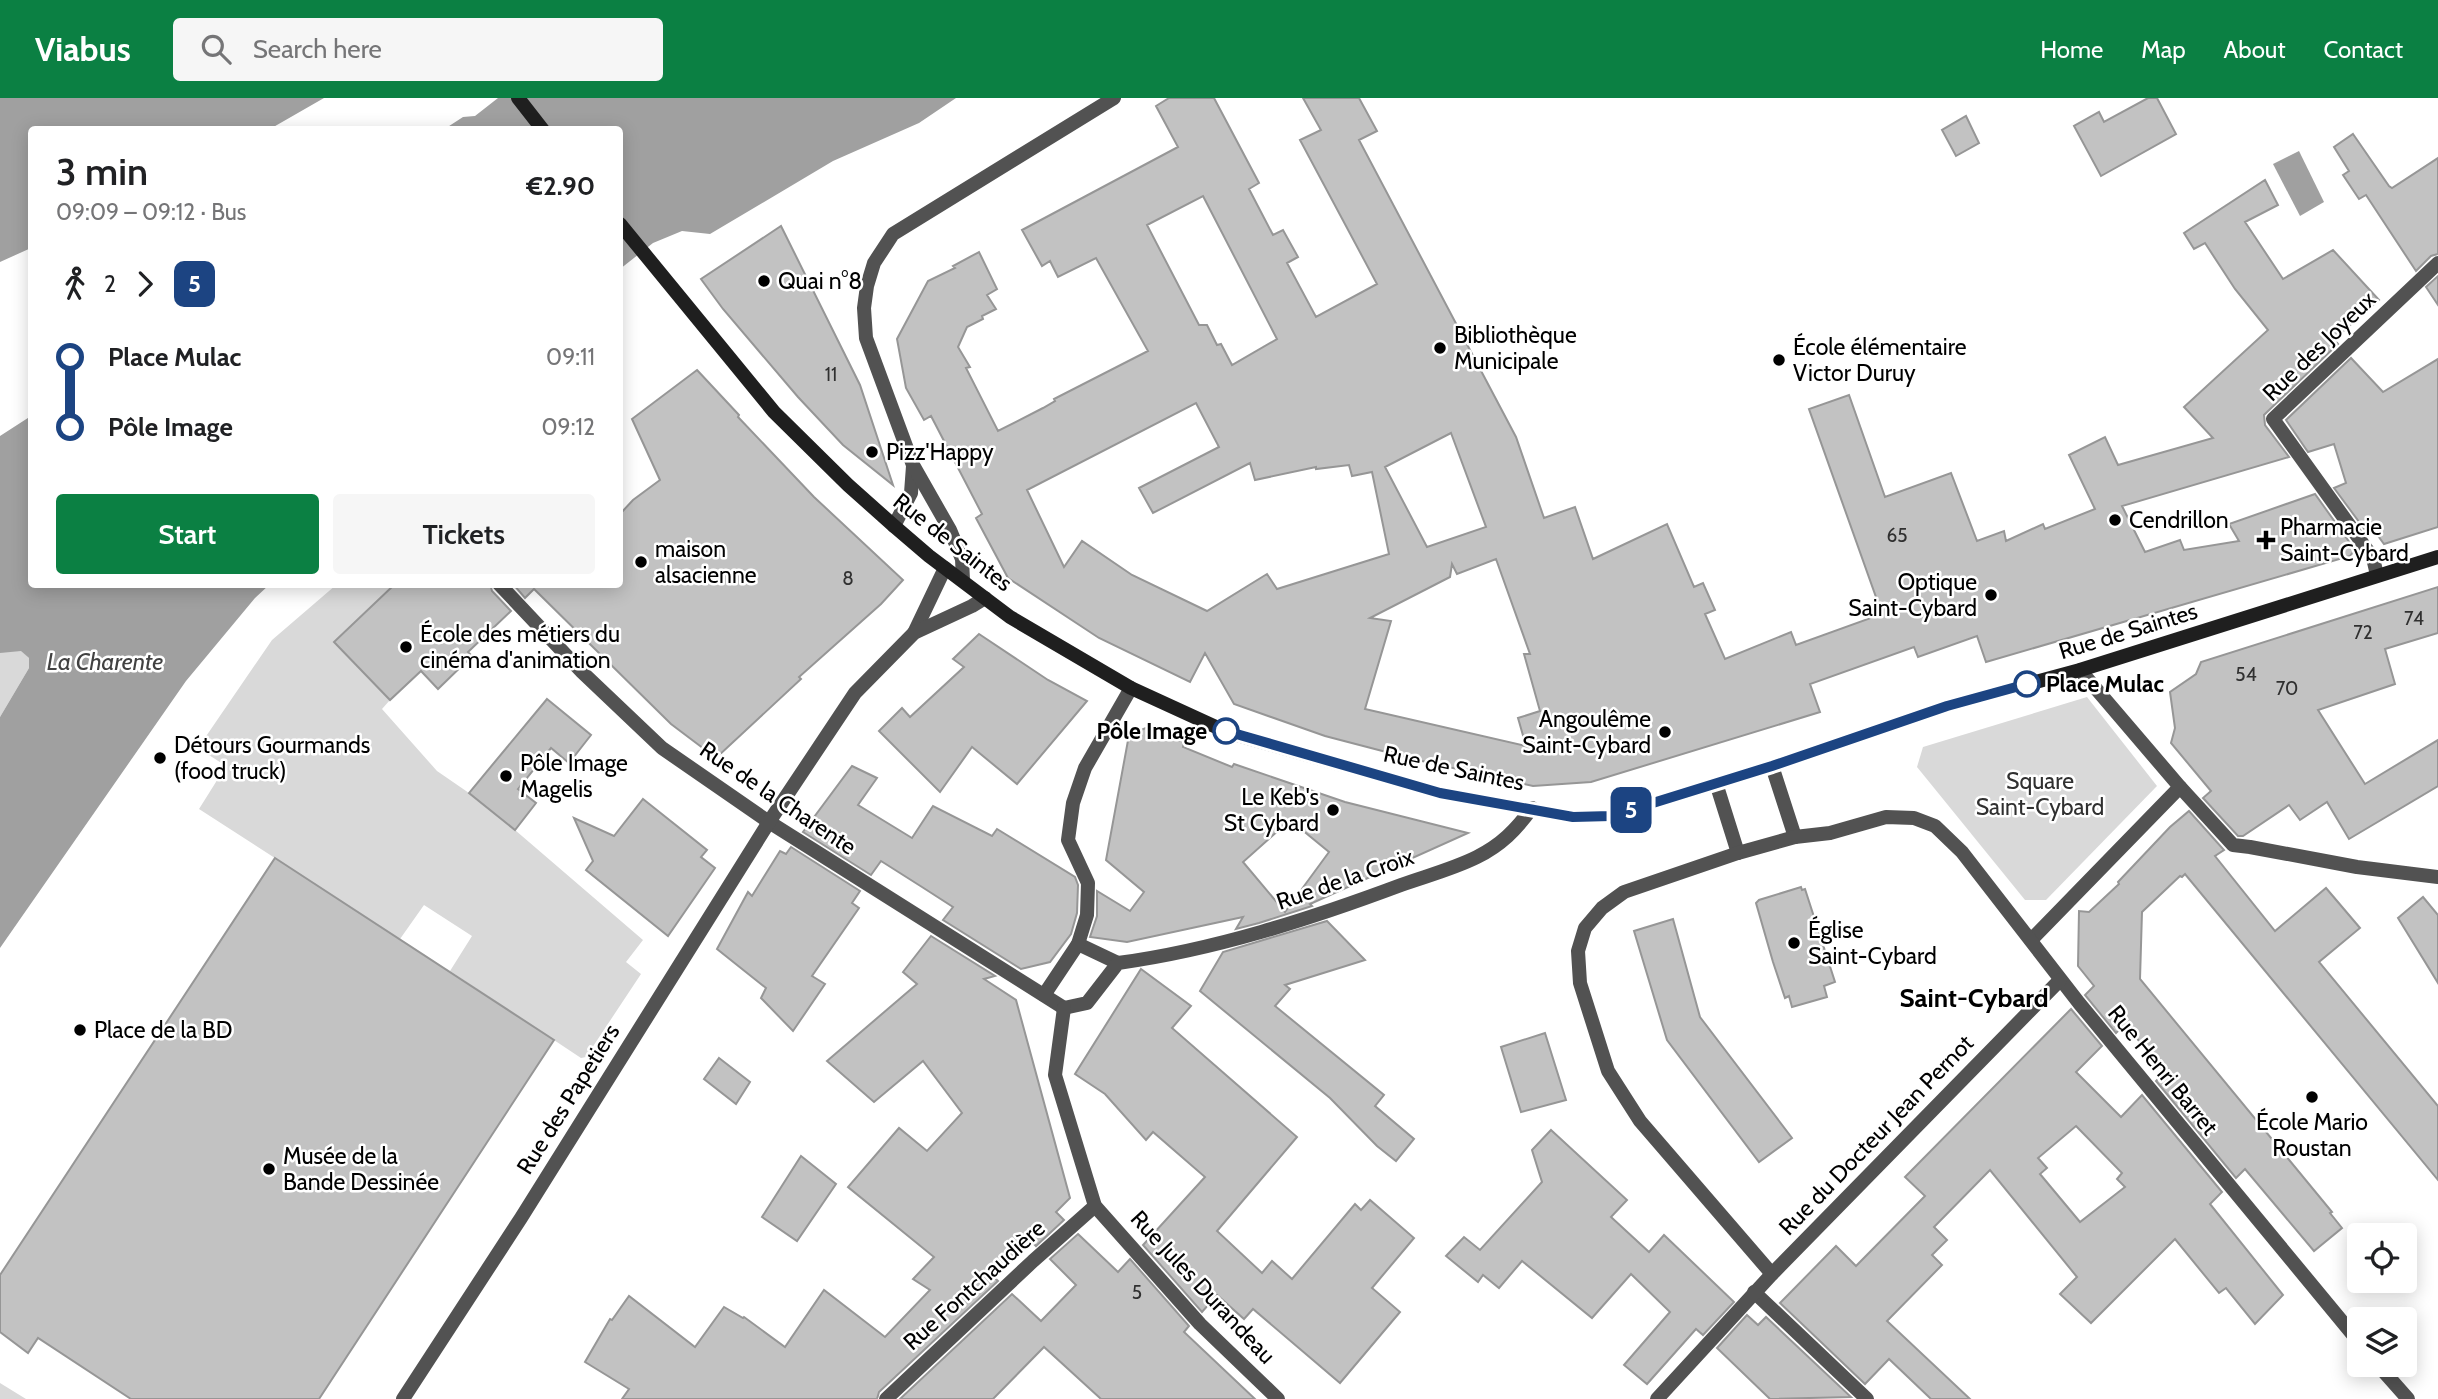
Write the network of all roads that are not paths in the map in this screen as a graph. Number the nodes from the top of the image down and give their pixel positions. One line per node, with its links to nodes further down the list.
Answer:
1 (518, 98): 3 (main road)
2 (1114, 98): 6 (street)
3 (540, 126)
4 (623, 228): 7 (main road, Rue de Saintes)
5 (2438, 263): 10 (street, Rue des Joyeux)
6 (913, 465): 7 (street); 11 (street)
7 (894, 526): 9 (main road, Rue de Saintes)
8 (2438, 557): 10 (main road, Rue de Saintes)
9 (945, 568): 11 (main road, Rue de Saintes); 14 (street)
10 (2377, 575): 15 (main road, Rue de Saintes)
11 (963, 580): 13 (main road, Rue de Saintes)
12 (503, 588): 21 (street, Rue de la Charente)
13 (985, 598): 14 (street); 16 (main road, Rue de Saintes)
14 (915, 634): 21 (street, Rue des Papetiers)
15 (2080, 670): 17 (main road, Rue de Saintes); 19 (street)
16 (1131, 688): 20 (main road, Rue de Saintes); 26 (street)
17 (1772, 766): 18 (main road, Rue de Saintes); 22 (street)
18 (1716, 783): 20 (main road, Rue de Saintes); 23 (street)
19 (2180, 787): 24 (street); 25 (street)
20 (1532, 808): 27 (street, Rue de la Croix)
21 (769, 822): 29 (street, Rue de la Charente); 36 (street, Rue des Papetiers)
22 (1795, 836): 23 (street); 25 (street, Rue Henri Barret)
23 (1738, 853): 32 (street)
24 (2438, 877)
25 (2031, 940): 28 (street, Rue Henri Barret)
26 (1078, 944): 27 (street); 29 (street)
27 (1118, 962): 30 (street)
28 (2060, 980): 32 (street, Rue du Docteur Jean Pernot); 34 (street, Rue Henri Barret)
29 (1044, 995): 30 (street, Rue de la Charente)
30 (1064, 1007): 31 (street)
31 (1096, 1206): 37 (street, Rue Fontchaudière); 38 (street, Rue Jules Durandeau)
32 (1772, 1274): 33 (street, Rue du Docteur Jean Pernot)
33 (1754, 1292): 39 (street, Rue du Docteur Jean Pernot); 40 (street)
34 (2347, 1327)
35 (2389, 1377): 41 (street)
36 (403, 1399)
37 (886, 1399)
38 (1278, 1399)
39 (1657, 1399)
40 (1867, 1399)
41 (2408, 1399)

